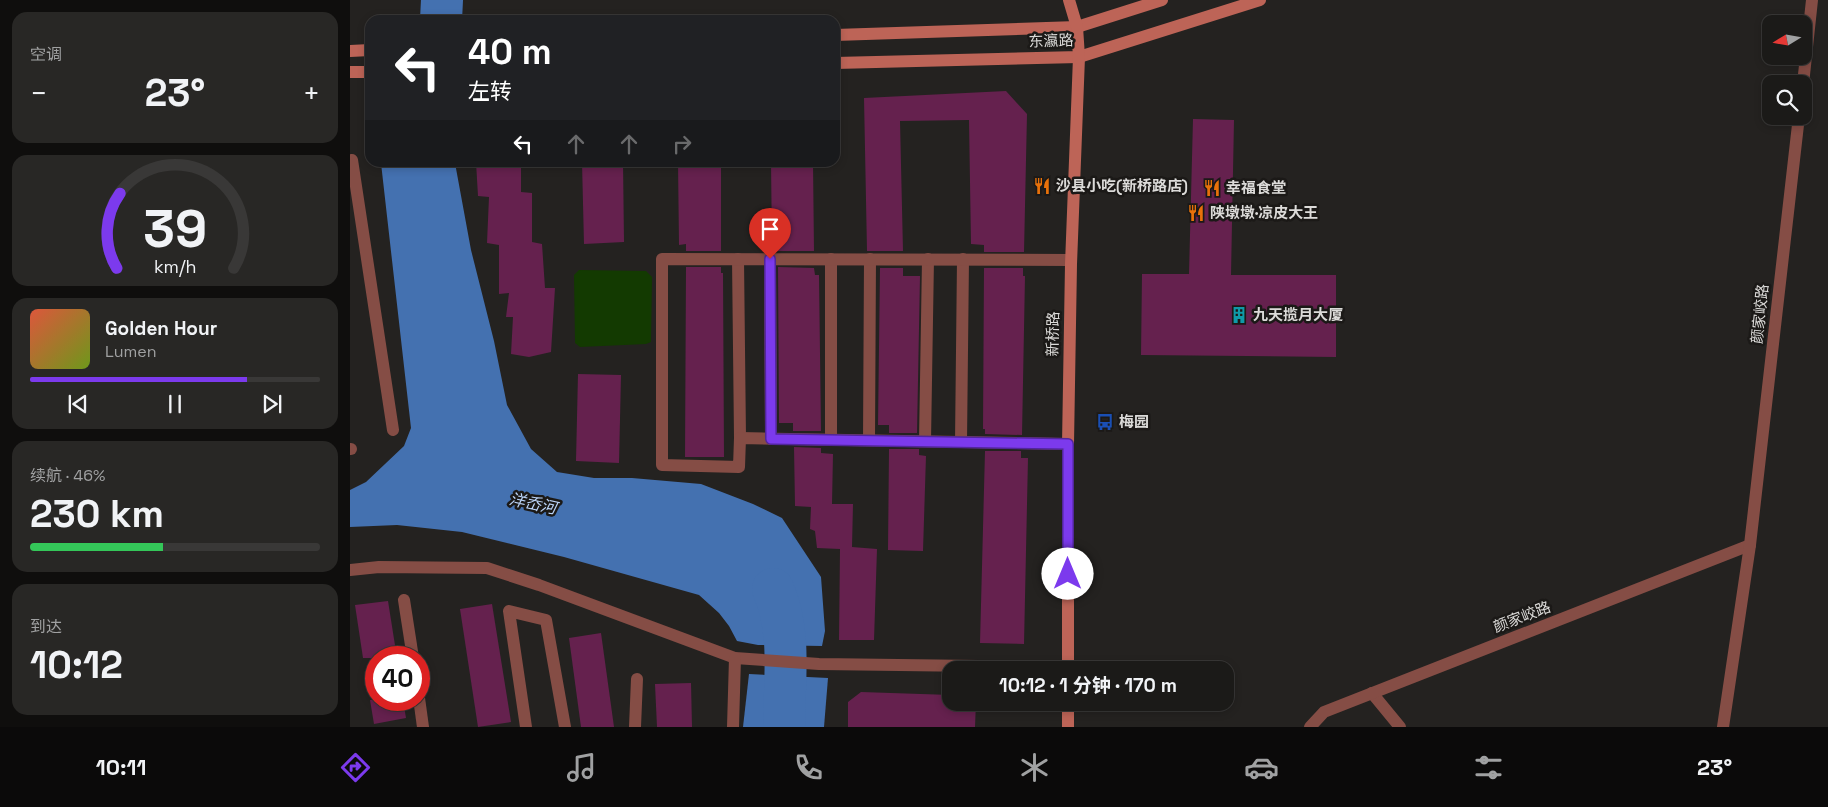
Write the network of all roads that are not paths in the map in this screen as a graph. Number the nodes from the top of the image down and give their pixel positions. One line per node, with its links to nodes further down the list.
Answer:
1 (1069, 0): 5 (main road, 新桥路)
2 (1162, 0): 5 (main road, 东瀛路)
3 (1260, 0): 9 (main road, 东瀛路)
4 (1812, 0): 11 (street)
5 (1077, 27): 6 (main road, 东瀛路); 9 (main road, 新桥路)
6 (840, 35)
7 (365, 50): 8 (main road)
8 (350, 51)
9 (1079, 57): 10 (main road, 东瀛路); 20 (main road, 新桥路)
10 (840, 63)
11 (1804, 75)
12 (1798, 125): 29 (street, 颜家峧路)
13 (351, 156): 21 (street)
14 (738, 259): 15 (street); 22 (street); 22 (street)
15 (770, 259): 16 (street); 23 (street)
16 (830, 259): 17 (street); 24 (street)
17 (870, 259): 19 (street); 25 (street)
18 (963, 259): 19 (street); 20 (street); 27 (street)
19 (928, 260): 26 (street)
20 (1071, 260): 28 (main road, 新桥路)
21 (393, 430)
22 (740, 438): 23 (street)
23 (771, 439): 24 (street)
24 (831, 440): 25 (street)
25 (869, 440): 26 (street)
26 (925, 441): 27 (street)
27 (961, 442): 28 (street)
28 (1068, 444): 34 (main road, 新桥路)
29 (1750, 545): 37 (street, 颜家峧路); 48 (street, 颜家峧路)
30 (350, 570): 33 (street)
31 (404, 600): 32 (street)
32 (411, 646)
33 (735, 658): 35 (street); 44 (street)
34 (1068, 661)
35 (942, 666)
36 (637, 679): 43 (street)
37 (1372, 693): 46 (street, 颜家峧路); 47 (street)
38 (421, 711): 40 (street)
39 (1068, 711): 45 (main road)
40 (423, 727)
41 (526, 727): 42 (street)
42 (565, 727)
43 (635, 727)
44 (733, 727)
45 (1068, 727)
46 (1310, 727)
47 (1400, 727)
48 (1722, 727)

